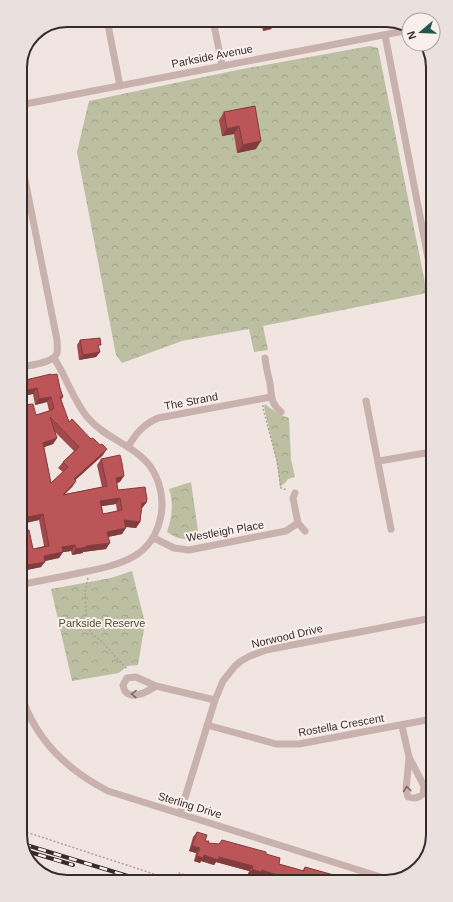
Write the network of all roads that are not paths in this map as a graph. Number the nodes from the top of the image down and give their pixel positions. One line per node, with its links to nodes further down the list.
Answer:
1 (108, 27): 6 (street)
2 (215, 27): 5 (street)
3 (401, 32): 4 (street, Parkside Avenue)
4 (385, 35): 5 (street, Parkside Avenue); 9 (street)
5 (222, 65): 6 (street, Parkside Avenue)
6 (120, 86): 7 (street, Parkside Avenue)
7 (27, 104)
8 (27, 190): 10 (street)
9 (426, 247)
10 (54, 358): 12 (street); 16 (street)
11 (265, 358): 13 (street)
12 (27, 366)
13 (271, 397): 15 (street); 16 (street, The Strand)
14 (366, 401): 18 (street)
15 (281, 412)
16 (128, 447): 23 (street)
17 (426, 453): 18 (street)
18 (379, 461): 21 (street)
19 (295, 493): 20 (street)
20 (298, 523): 22 (street); 23 (street, Westleigh Place)
21 (391, 529)
22 (304, 531)
23 (154, 538): 24 (street)
24 (27, 583)
25 (426, 619): 27 (street, Norwood Drive)
26 (156, 686): 27 (street)
27 (215, 700): 30 (street, Norwood Drive)
28 (27, 709): 33 (street, Sterling Drive)
29 (426, 720): 31 (street, Rostella Crescent)
30 (207, 725): 31 (street, Rostella Crescent); 33 (street, Norwood Drive)
31 (402, 726): 32 (street)
32 (408, 757): 32 (street, one-way to 32)
33 (180, 814): 34 (street, Sterling Drive)
34 (374, 875)

